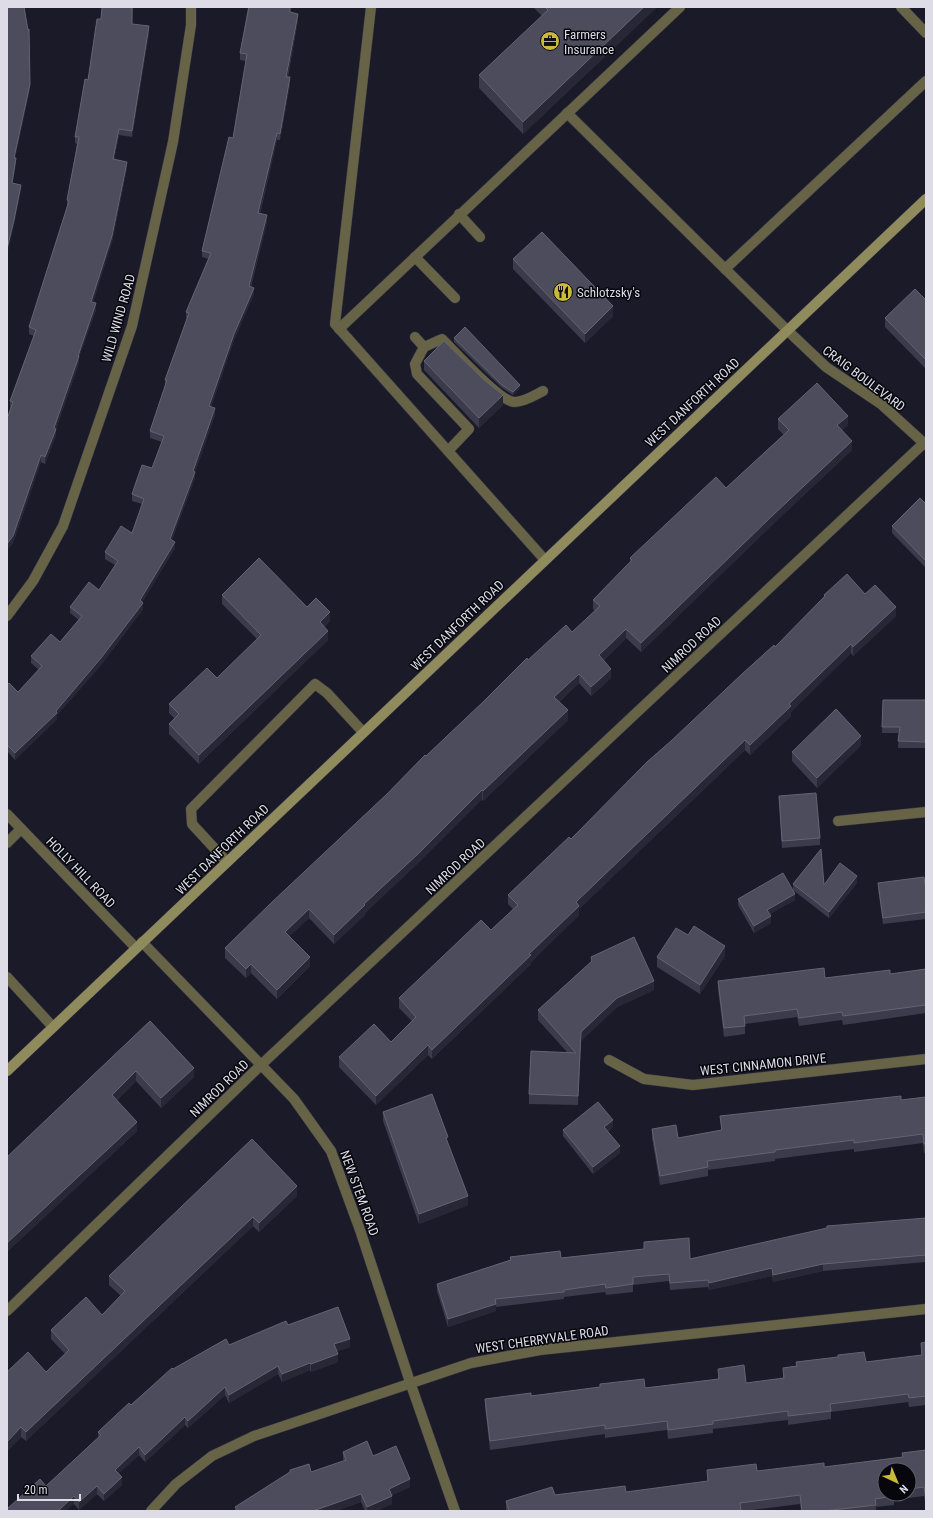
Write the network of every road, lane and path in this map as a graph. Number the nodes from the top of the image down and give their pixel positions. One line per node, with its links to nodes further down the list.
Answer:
1 (191, 7): 22 (street, WILD WIND ROAD)
2 (371, 7): 14 (street)
3 (680, 7): 7 (street)
4 (901, 7): 5 (street)
5 (926, 33)
6 (926, 81): 12 (street)
7 (567, 113): 9 (street); 12 (street, CRAIG BOULEVARD)
8 (926, 199): 15 (main road, WEST DANFORTH ROAD)
9 (459, 214): 10 (street); 11 (street)
10 (480, 237)
11 (415, 257): 13 (street); 14 (street)
12 (725, 269): 15 (street, CRAIG BOULEVARD)
13 (455, 298)
14 (339, 329): 20 (street)
15 (788, 330): 19 (street, CRAIG BOULEVARD); 21 (main road, WEST DANFORTH ROAD)
16 (415, 337): 17 (street)
17 (424, 347): 18 (street); 20 (street)
18 (543, 391)
19 (925, 444): 35 (street, NIMROD ROAD)
20 (448, 451): 21 (street)
21 (545, 560): 23 (main road, WEST DANFORTH ROAD)
22 (7, 616)
23 (363, 732): 29 (main road, WEST DANFORTH ROAD); 29 (street)
24 (926, 812): 26 (street)
25 (7, 814): 27 (street, HOLLY HILL ROAD)
26 (838, 821)
27 (21, 829): 28 (street); 30 (street, HOLLY HILL ROAD)
28 (7, 843)
29 (227, 862): 30 (main road, WEST DANFORTH ROAD)
30 (139, 945): 32 (main road, WEST DANFORTH ROAD); 35 (street, NEW STEM ROAD)
31 (7, 977): 32 (street)
32 (53, 1027): 36 (main road, WEST DANFORTH ROAD)
33 (926, 1059): 34 (street, WEST CINNAMON DRIVE)
34 (609, 1060)
35 (262, 1064): 38 (street, NIMROD ROAD); 39 (street, NEW STEM ROAD)
36 (7, 1071)
37 (926, 1309): 39 (street, WEST CHERRYVALE ROAD)
38 (7, 1311)
39 (410, 1382): 40 (street, WEST CHERRYVALE ROAD); 41 (street, NEW STEM ROAD)
40 (151, 1511)
41 (455, 1511)

